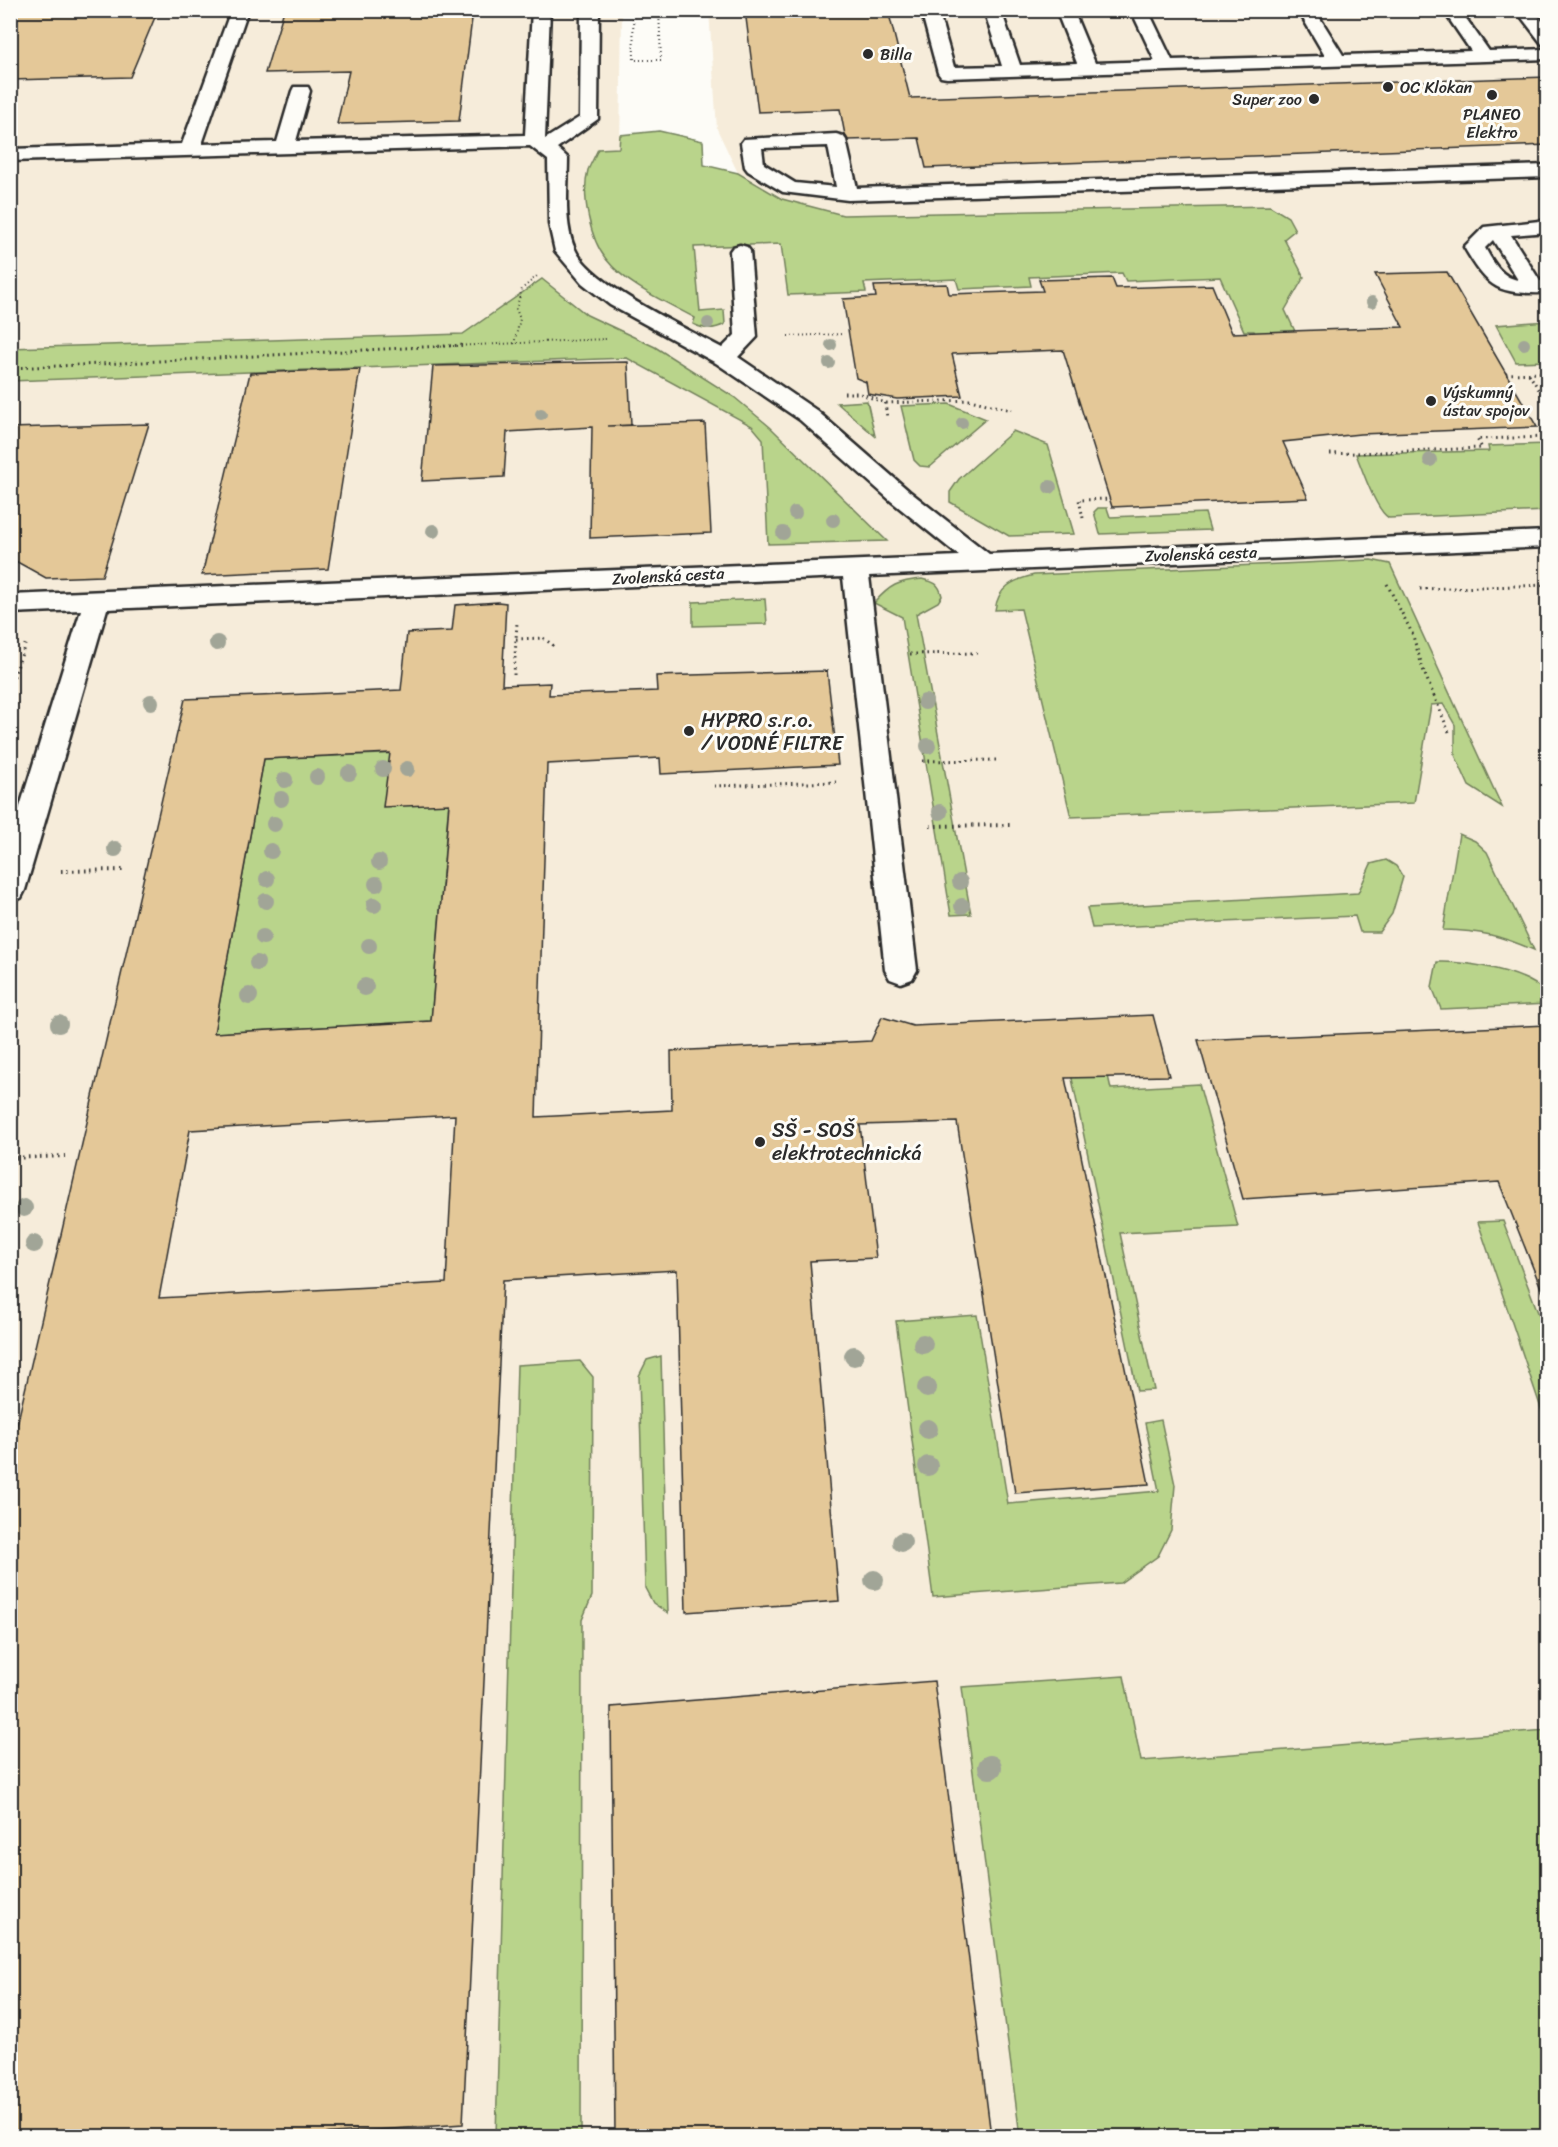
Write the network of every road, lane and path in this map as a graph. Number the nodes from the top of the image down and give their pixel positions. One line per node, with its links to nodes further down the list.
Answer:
1 (240, 10): 23 (lane)
2 (541, 10): 21 (lane)
3 (590, 10): 21 (lane)
4 (633, 10): 5 (path)
5 (659, 10)
6 (929, 10): 19 (lane)
7 (992, 10): 19 (lane)
8 (1064, 10): 18 (lane)
9 (1139, 10): 17 (lane)
10 (1306, 10): 16 (lane)
11 (1451, 10): 15 (lane)
12 (1524, 10): 13 (lane)
13 (1548, 40)
14 (1548, 54): 15 (lane)
15 (1484, 56): 16 (lane)
16 (1337, 60): 17 (lane)
17 (1166, 66): 18 (lane)
18 (1088, 68): 19 (lane)
19 (1013, 71)
20 (301, 91): 22 (lane)
21 (539, 144): 22 (lane); 34 (lane)
22 (285, 147): 23 (lane)
23 (190, 150): 24 (lane)
24 (10, 155)
25 (1548, 171): 26 (lane)
26 (848, 194): 26 (lane)
27 (1548, 226): 28 (lane)
28 (1522, 228): 29 (lane); 30 (lane)
29 (1498, 231): 33 (lane); 33 (lane)
30 (1535, 248)
31 (740, 251): 36 (lane)
32 (538, 275): 37 (path)
33 (1540, 287)
34 (676, 334): 37 (path); 38 (lane)
35 (844, 334): 36 (path)
36 (746, 338): 38 (lane)
37 (514, 344): 39 (path)
38 (724, 358): 54 (lane)
39 (10, 368)
40 (1548, 373): 42 (path)
41 (1506, 374): 42 (path)
42 (1529, 374): 45 (path)
43 (859, 393): 44 (path)
44 (885, 403): 46 (path); 47 (path)
45 (1548, 404)
46 (1012, 410)
47 (887, 417)
48 (1548, 437): 49 (path)
49 (1330, 454)
50 (1110, 499): 51 (path)
51 (1084, 520)
52 (1548, 539): 53 (lane, Zvolenská cesta)
53 (1372, 547): 54 (lane, Zvolenská cesta); 66 (path)
54 (984, 563): 55 (lane, Zvolenská cesta)
55 (855, 569): 56 (lane, Zvolenská cesta); 69 (lane)
56 (519, 583): 59 (lane, Zvolenská cesta); 61 (path)
57 (1548, 585): 58 (path)
58 (1420, 590)
59 (97, 600): 60 (lane, Zvolenská cesta); 74 (lane)
60 (10, 604)
61 (516, 639): 62 (path); 65 (path)
62 (554, 646)
63 (977, 653): 64 (path)
64 (908, 654)
65 (514, 675)
66 (1449, 732)
67 (1000, 760): 68 (path)
68 (926, 761)
69 (879, 780): 70 (path); 75 (lane)
70 (714, 786)
71 (1013, 825): 72 (path)
72 (937, 826)
73 (123, 870): 74 (path)
74 (13, 881)
75 (901, 970)
76 (65, 1156): 77 (path)
77 (10, 1158)

